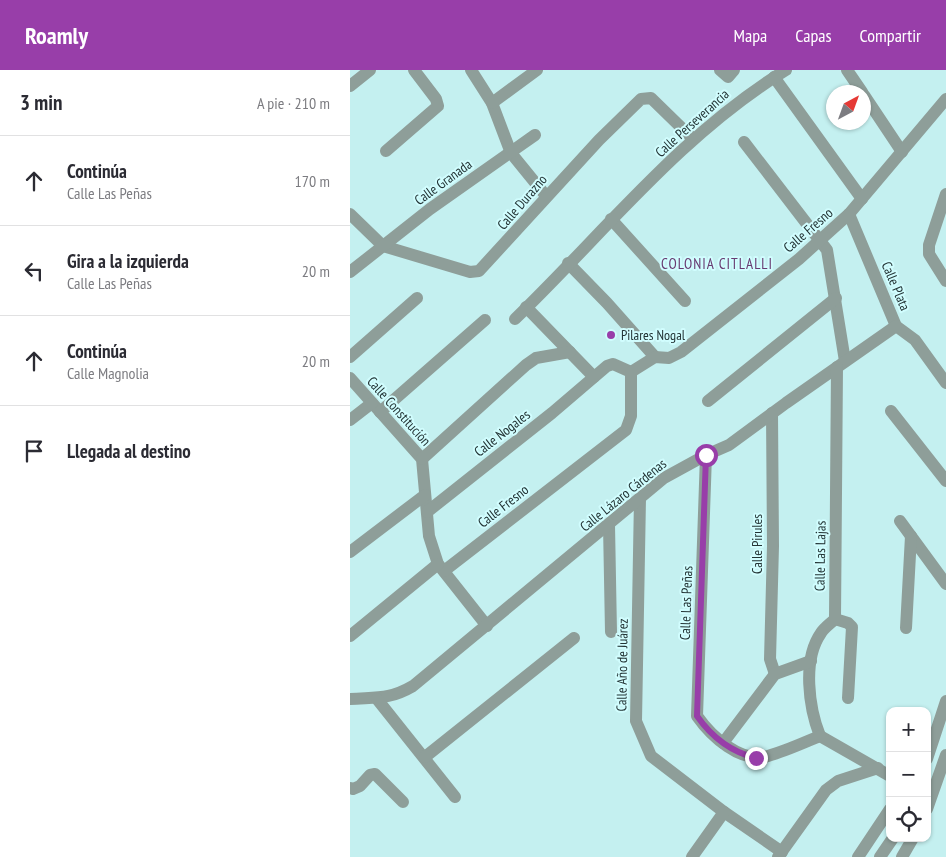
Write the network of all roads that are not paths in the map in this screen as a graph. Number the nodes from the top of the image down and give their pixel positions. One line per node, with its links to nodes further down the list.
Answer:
1 (370, 70): 11 (street)
2 (414, 70): 18 (street)
3 (471, 70): 13 (street)
4 (537, 70): 13 (street)
5 (720, 70): 6 (street)
6 (734, 70)
7 (786, 70): 9 (street, Calle Perseverancia)
8 (847, 70): 10 (street)
9 (774, 77): 16 (street, Calle Perseverancia); 23 (street)
10 (857, 85)
11 (350, 86)
12 (946, 99): 20 (street, Calle Fresno)
13 (492, 103): 19 (street)
14 (871, 106): 20 (street)
15 (535, 136): 19 (street, Calle Granada)
16 (693, 139): 22 (street, Calle Durazno); 26 (street, Calle Perseverancia)
17 (744, 142): 27 (street)
18 (386, 151)
19 (511, 152): 22 (street); 28 (street, Calle Granada)
20 (902, 152): 23 (street, Calle Fresno)
21 (946, 194): 31 (street)
22 (546, 196): 28 (street, Calle Durazno)
23 (862, 199): 25 (street, Calle Fresno)
24 (350, 214): 28 (street, Calle Durazno)
25 (849, 214): 27 (street, Calle Fresno); 38 (street, Calle Plata)
26 (610, 220): 29 (street, Calle Perseverancia); 34 (street)
27 (822, 240): 33 (street, Calle Las Lajas); 41 (street, Calle Fresno)
28 (383, 246): 30 (street, Calle Granada)
29 (568, 264): 35 (street); 41 (street)
30 (350, 272)
31 (946, 281)
32 (416, 298): 40 (street)
33 (836, 298): 42 (street, Calle Las Lajas); 47 (street)
34 (685, 301)
35 (526, 307): 36 (street); 39 (street)
36 (514, 319)
37 (485, 320): 48 (street)
38 (896, 326): 42 (street, Calle Lázaro Cárdenas); 46 (street, Calle Plata)
39 (570, 352): 44 (street); 53 (street)
40 (350, 357)
41 (655, 357): 43 (street, Calle Fresno)
42 (841, 364): 50 (street, Calle Lázaro Cárdenas); 64 (street, Calle Las Lajas)
43 (630, 372): 44 (street, Calle Nogales); 62 (street, Calle Fresno)
44 (594, 377): 57 (street, Calle Nogales)
45 (350, 378): 48 (street, Calle Constitución)
46 (946, 383)
47 (708, 401)
48 (376, 408): 51 (street); 53 (street, Calle Constitución)
49 (891, 412): 54 (street)
50 (772, 413): 52 (street, Calle Lázaro Cárdenas); 71 (street, Calle Pirules)
51 (350, 420)
52 (706, 455): 56 (street, Calle Lázaro Cárdenas); 77 (street, Calle Las Peñas)
53 (422, 459): 55 (street, Calle Constitución)
54 (946, 481)
55 (425, 495): 57 (street, Calle Constitución); 61 (street)
56 (640, 498): 59 (street, Calle Lázaro Cárdenas); 87 (street, Calle Año de Juárez)
57 (427, 512): 62 (street, Calle Constitución)
58 (900, 521): 60 (street)
59 (609, 525): 65 (street, Calle Lázaro Cárdenas); 67 (street)
60 (911, 536): 63 (street); 66 (street)
61 (350, 552)
62 (441, 567): 65 (street, Calle Constitución); 68 (street, Calle Fresno)
63 (946, 584)
64 (835, 619): 70 (street); 72 (street)
65 (487, 626): 74 (street, Calle Lázaro Cárdenas)
66 (906, 628)
67 (611, 632)
68 (350, 636)
69 (574, 638): 80 (street)
70 (811, 661): 71 (street); 76 (street)
71 (775, 674): 77 (street)
72 (848, 698)
73 (350, 699): 74 (street, Calle Lázaro Cárdenas)
74 (377, 699): 80 (street)
75 (946, 702): 78 (street)
76 (820, 736): 77 (street, Calle Las Peñas); 81 (street)
77 (723, 742)
78 (929, 752)
79 (946, 755): 85 (street)
80 (425, 757): 84 (street)
81 (878, 768): 82 (street); 91 (street)
82 (886, 773)
83 (352, 788): 86 (street)
84 (456, 797)
85 (931, 798)
86 (403, 802)
87 (724, 812): 91 (street, Calle Año de Juárez); 92 (street)
88 (886, 815): 93 (street)
89 (890, 842): 94 (street)
90 (911, 842): 95 (street)
91 (780, 854)
92 (692, 857)
93 (858, 857)
94 (880, 857)
95 (902, 857)

